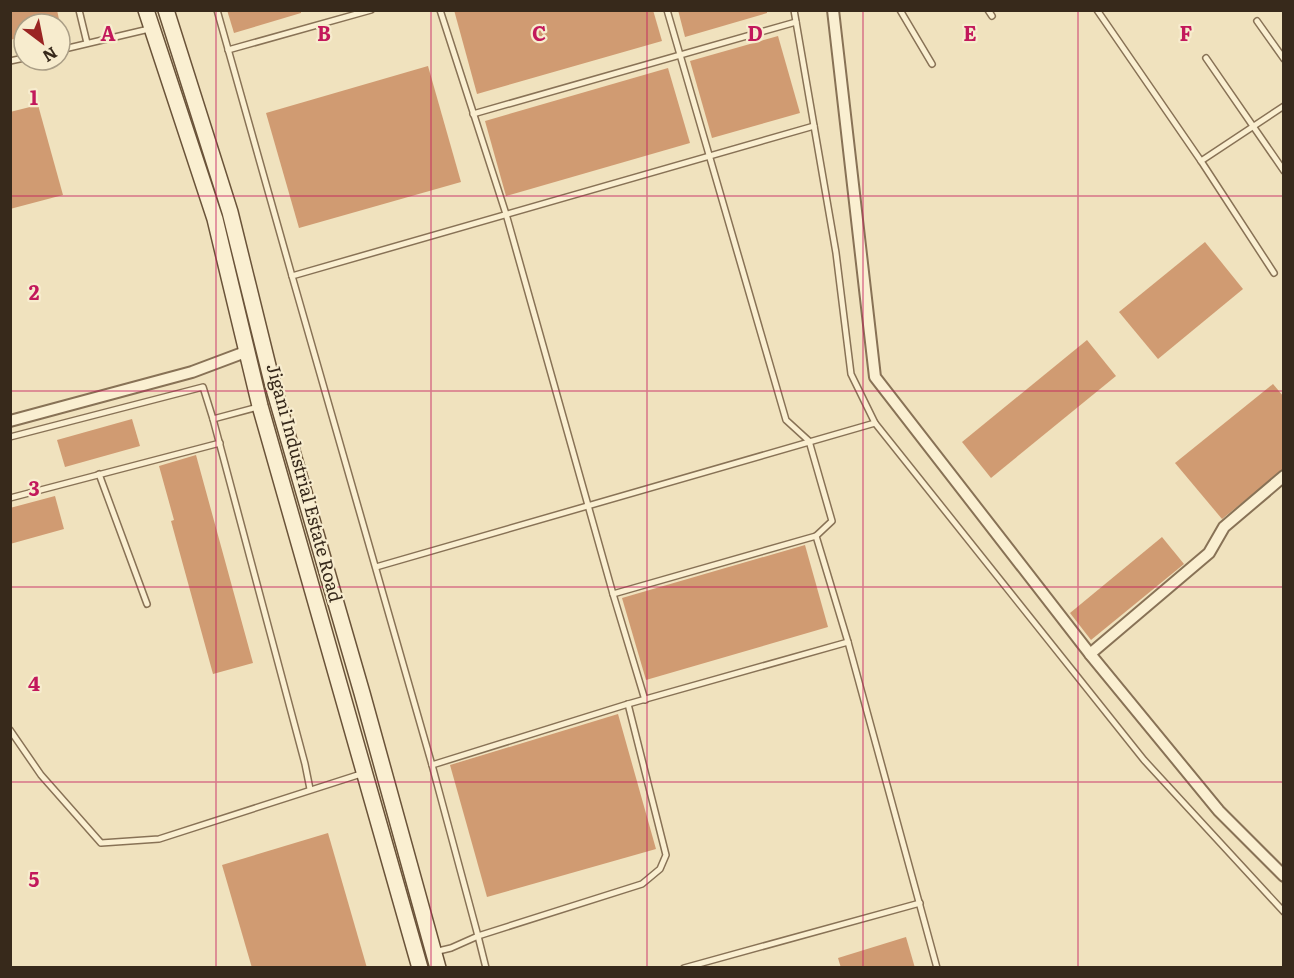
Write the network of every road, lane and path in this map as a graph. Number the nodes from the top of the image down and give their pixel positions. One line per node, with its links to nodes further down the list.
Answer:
1 (79, 10): 15 (lane)
2 (146, 10): 14 (main road, Jigani Industrial Estate Road)
3 (166, 10): 60 (main road, Jigani Industrial Estate Road)
4 (217, 10): 17 (lane)
5 (371, 10): 17 (lane)
6 (440, 10): 23 (lane)
7 (667, 10): 18 (lane)
8 (794, 10): 13 (lane)
9 (833, 10): 49 (street)
10 (900, 10): 21 (lane)
11 (1097, 10): 27 (lane)
12 (1257, 21): 20 (lane)
13 (796, 22): 18 (lane); 24 (lane)
14 (152, 28): 15 (lane); 32 (main road, Jigani Industrial Estate Road)
15 (87, 43): 16 (lane)
16 (72, 47)
17 (228, 50): 31 (lane)
18 (680, 57): 23 (lane); 26 (lane)
19 (1206, 58): 25 (lane)
20 (1284, 59)
21 (932, 64)
22 (1284, 106): 25 (lane)
23 (474, 114): 29 (lane)
24 (814, 126): 26 (lane); 36 (lane)
25 (1253, 127): 27 (lane); 28 (lane)
26 (708, 155): 29 (lane); 38 (lane)
27 (1201, 161): 30 (lane)
28 (1284, 171)
29 (506, 214): 31 (lane); 43 (lane)
30 (1274, 273)
31 (292, 276): 45 (lane)
32 (248, 351): 33 (main road, Jigani Industrial Estate Road); 35 (street)
33 (260, 406): 34 (lane); 54 (main road, Jigani Industrial Estate Road)
34 (213, 419): 37 (lane); 39 (lane)
35 (10, 421)
36 (875, 423): 38 (lane); 58 (lane)
37 (10, 437)
38 (809, 441): 43 (lane); 44 (lane)
39 (220, 443): 40 (lane); 55 (lane)
40 (99, 474): 42 (lane); 47 (lane)
41 (1284, 477): 49 (street)
42 (10, 498)
43 (588, 506): 45 (lane); 46 (lane)
44 (816, 536): 46 (lane); 48 (lane)
45 (376, 567): 53 (lane)
46 (613, 594): 50 (lane)
47 (147, 604)
48 (848, 642): 50 (lane); 57 (lane)
49 (1090, 654): 56 (street)
50 (645, 700): 51 (lane)
51 (628, 704): 53 (lane); 59 (lane)
52 (10, 730): 55 (lane)
53 (432, 765): 59 (lane)
54 (365, 772): 55 (lane); 61 (main road, Jigani Industrial Estate Road)
55 (310, 789)
56 (1284, 876)
57 (920, 903): 63 (lane); 64 (lane)
58 (1284, 912)
59 (478, 936): 60 (lane); 62 (lane)
60 (436, 960)
61 (420, 968)
62 (486, 968)
63 (684, 968)
64 (938, 968)

